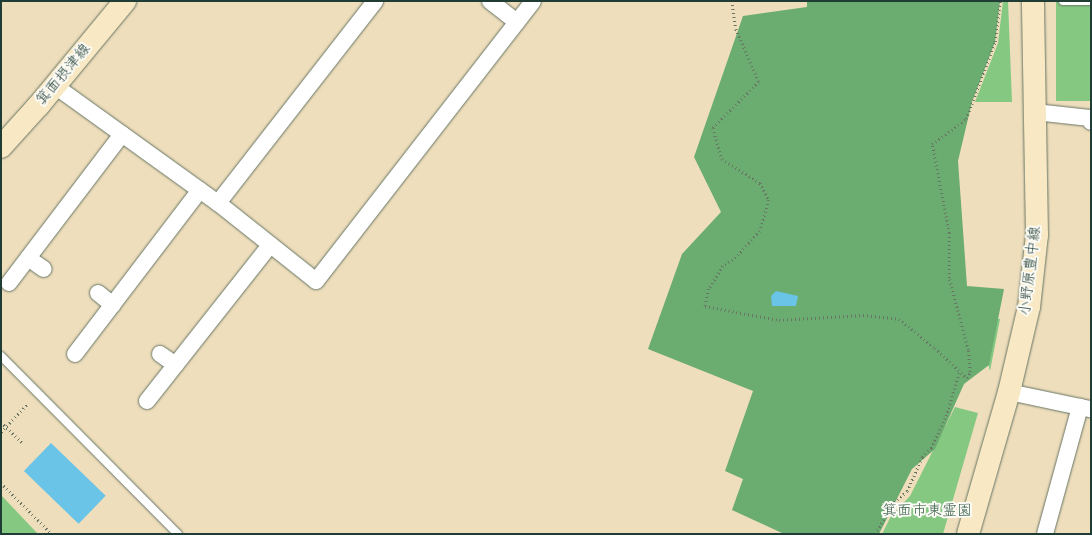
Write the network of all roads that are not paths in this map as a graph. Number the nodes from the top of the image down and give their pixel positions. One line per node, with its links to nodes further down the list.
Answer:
1 (125, 1): 9 (street, 箕面摂津線)
2 (375, 1): 15 (street)
3 (490, 1): 8 (street)
4 (533, 1): 8 (street)
5 (1033, 1): 10 (street, 小野原豊中線)
6 (1063, 1): 7 (lane)
7 (1091, 1)
8 (517, 22): 16 (street)
9 (55, 86): 12 (street); 13 (street, 箕面摂津線)
10 (1035, 112): 11 (street); 26 (street, 小野原豊中線)
11 (1091, 122)
12 (122, 134): 14 (street); 17 (street)
13 (1, 147)
14 (200, 190): 15 (street); 21 (street)
15 (218, 204): 16 (street)
16 (270, 245): 25 (street)
17 (28, 258): 18 (street); 19 (street)
18 (44, 269)
19 (9, 283)
20 (98, 294): 21 (street)
21 (113, 305): 22 (street)
22 (75, 354)
23 (160, 354): 25 (street)
24 (1, 356): 29 (lane)
25 (176, 365): 27 (street)
26 (1009, 392): 28 (street); 30 (street, 小野原豊中線)
27 (147, 401)
28 (1086, 408): 31 (street)
29 (178, 534)
30 (968, 534)
31 (1045, 534)

